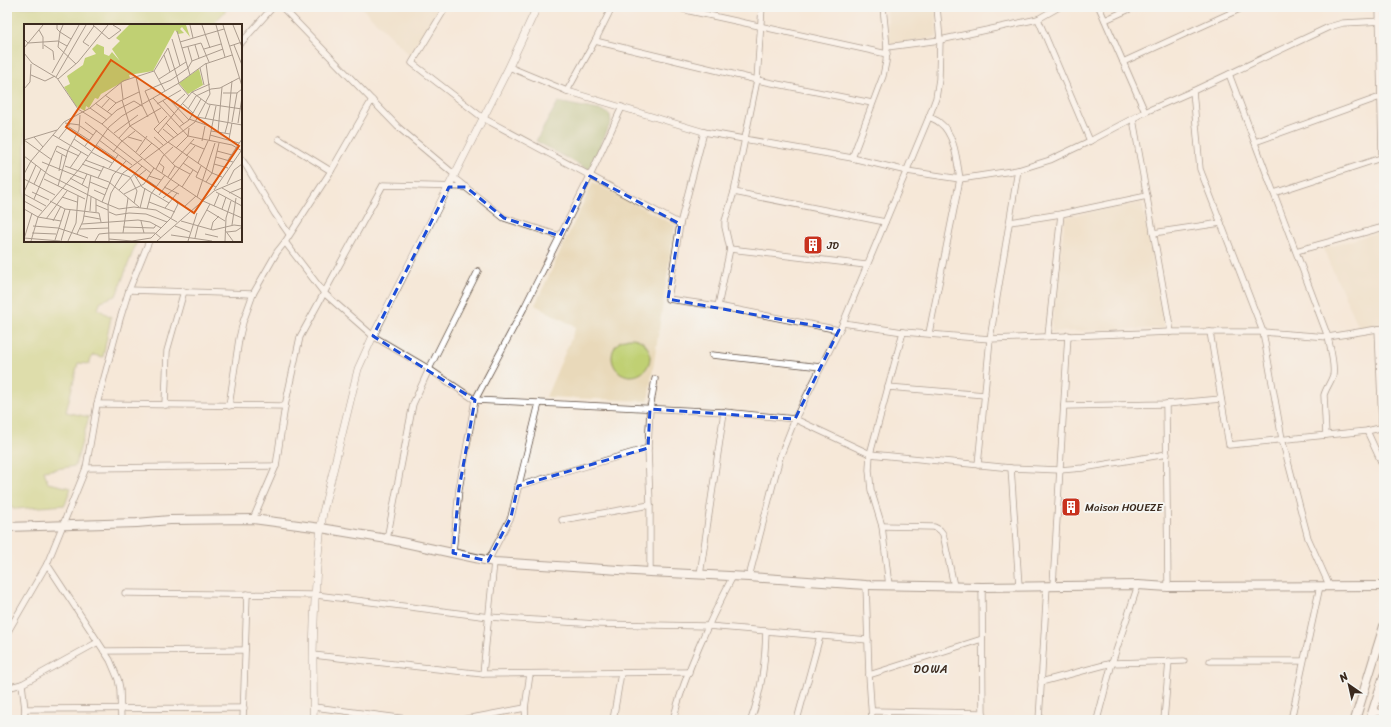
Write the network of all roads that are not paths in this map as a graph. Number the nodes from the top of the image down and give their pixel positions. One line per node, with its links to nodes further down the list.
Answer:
1 (273, 7): 22 (street)
2 (282, 7): 32 (street)
3 (446, 7): 37 (street)
4 (537, 7): 26 (street)
5 (612, 7): 21 (street)
6 (676, 7): 15 (street)
7 (762, 7): 19 (street)
8 (883, 7): 23 (street)
9 (938, 7): 20 (street)
10 (1059, 7): 16 (street)
11 (1099, 7): 17 (street)
12 (1134, 7): 17 (street)
13 (1244, 7): 25 (street)
14 (1379, 7): 18 (street)
15 (691, 9): 19 (street)
16 (1038, 19): 20 (street); 42 (street)
17 (1105, 20): 25 (street)
18 (1382, 21): 27 (street); 31 (street)
19 (761, 26): 24 (street); 28 (street)
20 (940, 40): 23 (street); 36 (street)
21 (595, 41): 28 (street); 29 (street)
22 (242, 42)
23 (887, 47): 24 (street)
24 (887, 54): 33 (street)
25 (1123, 62): 35 (street)
26 (509, 68): 29 (street); 37 (street)
27 (1229, 74): 30 (street); 43 (street)
28 (757, 80): 33 (street); 40 (street)
29 (567, 91): 34 (street)
30 (1194, 91): 35 (street); 61 (street)
31 (1380, 97): 43 (street); 44 (street)
32 (372, 100): 47 (street); 50 (street)
33 (872, 104): 45 (street)
34 (622, 107): 39 (street); 51 (street)
35 (1145, 112): 38 (street)
36 (929, 117): 49 (street); 52 (street)
37 (483, 118): 50 (street); 51 (street)
38 (1133, 119): 42 (street); 57 (street)
39 (704, 132): 40 (street); 62 (street)
40 (745, 138): 45 (street); 55 (street)
41 (279, 139): 47 (street)
42 (1090, 141): 48 (street)
43 (1255, 142): 56 (street)
44 (1383, 157): 56 (street)
45 (852, 158): 49 (street)
46 (242, 160): 65 (street)
47 (331, 170): 65 (street)
48 (1018, 170): 52 (street); 60 (street)
49 (907, 171): 52 (street); 59 (street)
50 (454, 176): 53 (street); 54 (street)
51 (590, 176): 62 (street); 66 (street)
52 (960, 179): 85 (street)
53 (449, 187): 54 (street); 75 (street); 86 (street)
54 (466, 187): 66 (street)
55 (734, 192): 59 (street); 69 (street)
56 (1274, 193): 70 (street)
57 (1147, 196): 58 (street); 64 (street)
58 (1061, 214): 60 (street); 87 (street)
59 (885, 222): 71 (street)
60 (1010, 222): 90 (street)
61 (1221, 223): 64 (street); 84 (street)
62 (680, 224): 77 (street)
63 (1384, 227): 70 (street)
64 (1154, 233): 82 (street)
65 (289, 234): 68 (street)
66 (560, 236): 98 (street)
67 (149, 242): 73 (street)
68 (285, 242): 75 (street); 76 (street)
69 (730, 249): 71 (street); 77 (street)
70 (1296, 251): 89 (street)
71 (866, 265): 78 (street)
72 (478, 271): 93 (street)
73 (129, 290): 74 (street); 100 (street)
74 (184, 291): 76 (street); 102 (street)
75 (324, 293): 86 (street); 104 (street)
76 (253, 294): 103 (street)
77 (718, 306): 80 (street)
78 (843, 323): 80 (street); 81 (street)
79 (1381, 328): 89 (street); 109 (street)
80 (839, 330): 92 (street)
81 (903, 332): 85 (street); 95 (street)
82 (1171, 332): 83 (street); 88 (street)
83 (1210, 332): 84 (street); 97 (street)
84 (1263, 332): 89 (street); 112 (street)
85 (929, 333): 90 (street)
86 (373, 336): 93 (street); 129 (street)
87 (1048, 336): 88 (street); 90 (street)
88 (1068, 336): 105 (street)
89 (1328, 337): 111 (street)
90 (990, 339): 96 (street)
91 (712, 355): 92 (street)
92 (821, 367): 108 (street)
93 (429, 369): 98 (street); 130 (street)
94 (655, 379): 106 (street)
95 (888, 387): 96 (street); 114 (street)
96 (985, 395): 116 (street)
97 (1221, 399): 101 (street); 112 (street)
98 (476, 400): 99 (street); 131 (street)
99 (539, 403): 106 (street); 122 (street)
100 (97, 404): 102 (street); 118 (street)
101 (1166, 404): 105 (street); 115 (street)
102 (165, 405): 103 (street)
103 (229, 406): 104 (street)
104 (285, 406): 117 (street)
105 (1064, 406): 121 (street)
106 (650, 408): 107 (street); 113 (street)
107 (724, 412): 108 (street); 135 (street)
108 (795, 419): 114 (street); 137 (street)
109 (1383, 427): 110 (street)
110 (1367, 431): 111 (street); 120 (street)
111 (1326, 435): 112 (street)
112 (1282, 439): 148 (street)
113 (648, 448): 122 (street); 123 (street)
114 (870, 454): 116 (street); 127 (street)
115 (1167, 454): 121 (street); 147 (street)
116 (978, 465): 119 (street)
117 (276, 466): 118 (street); 124 (street)
118 (86, 468): 126 (street)
119 (1011, 468): 121 (street); 143 (street)
120 (1384, 468)
121 (1060, 470): 139 (street)
122 (518, 486): 132 (street)
123 (650, 505): 125 (street); 134 (street)
124 (253, 519): 126 (main road); 129 (main road)
125 (562, 520)
126 (63, 526): 128 (main road); 133 (street)
127 (882, 526): 141 (street); 142 (street)
128 (7, 527)
129 (321, 528): 130 (main road); 151 (street)
130 (387, 539): 131 (main road)
131 (453, 553): 132 (main road)
132 (491, 561): 134 (main road); 152 (street)
133 (48, 564): 156 (street); 160 (street)
134 (650, 572): 135 (main road)
135 (700, 574): 136 (main road)
136 (733, 576): 137 (main road); 153 (street)
137 (749, 577): 138 (main road)
138 (866, 585): 141 (main road); 159 (street)
139 (1050, 585): 140 (main road); 143 (main road); 175 (street)
140 (1138, 585): 147 (main road); 168 (street)
141 (889, 586): 142 (main road)
142 (954, 586): 146 (main road)
143 (1019, 586): 146 (main road)
144 (1320, 586): 147 (main road); 148 (main road); 167 (street)
145 (1384, 586): 148 (main road)
146 (982, 587): 158 (street)
147 (1168, 587)
148 (1330, 587)
149 (125, 594): 150 (street)
150 (247, 594): 151 (street); 161 (street)
151 (316, 594): 152 (street); 163 (street)
152 (489, 617): 153 (street); 170 (street)
153 (708, 626): 155 (street); 169 (street)
154 (1384, 626): 204 (main road)
155 (766, 631): 157 (street); 196 (street)
156 (7, 633)
157 (820, 636): 159 (street); 197 (street)
158 (982, 639): 173 (street); 185 (street)
159 (868, 640): 173 (street)
160 (98, 642): 162 (street); 176 (street)
161 (245, 650): 162 (street); 179 (street)
162 (104, 651): 182 (street)
163 (313, 655): 170 (street); 178 (street)
164 (1169, 661): 165 (street); 168 (street); 202 (street)
165 (1184, 661)
166 (1210, 661): 167 (street)
167 (1303, 661): 203 (street)
168 (1112, 663): 175 (street); 201 (street)
169 (689, 672): 172 (street); 195 (street)
170 (483, 674): 171 (street)
171 (530, 674): 172 (street); 180 (street)
172 (621, 674): 194 (street)
173 (869, 675): 183 (street)
174 (1384, 676): 186 (main road)
175 (1041, 682): 200 (street)
176 (22, 684): 177 (street); 181 (street)
177 (7, 688)
178 (314, 707): 190 (street); 191 (street)
179 (244, 708): 182 (street); 189 (street)
180 (525, 708): 192 (street); 193 (street)
181 (25, 709): 182 (street); 187 (street)
182 (121, 709): 188 (street)
183 (872, 711): 185 (street); 198 (street)
184 (1384, 712): 186 (street)
185 (983, 713): 199 (street)
186 (1371, 717)
187 (24, 720)
188 (121, 720)
189 (243, 720)
190 (313, 720)
191 (415, 720)
192 (461, 720)
193 (526, 720)
194 (613, 720)
195 (673, 720)
196 (751, 720)
197 (797, 720)
198 (872, 720)
199 (983, 720)
200 (1039, 720)
201 (1097, 720)
202 (1164, 720)
203 (1290, 720)
204 (1355, 720)

